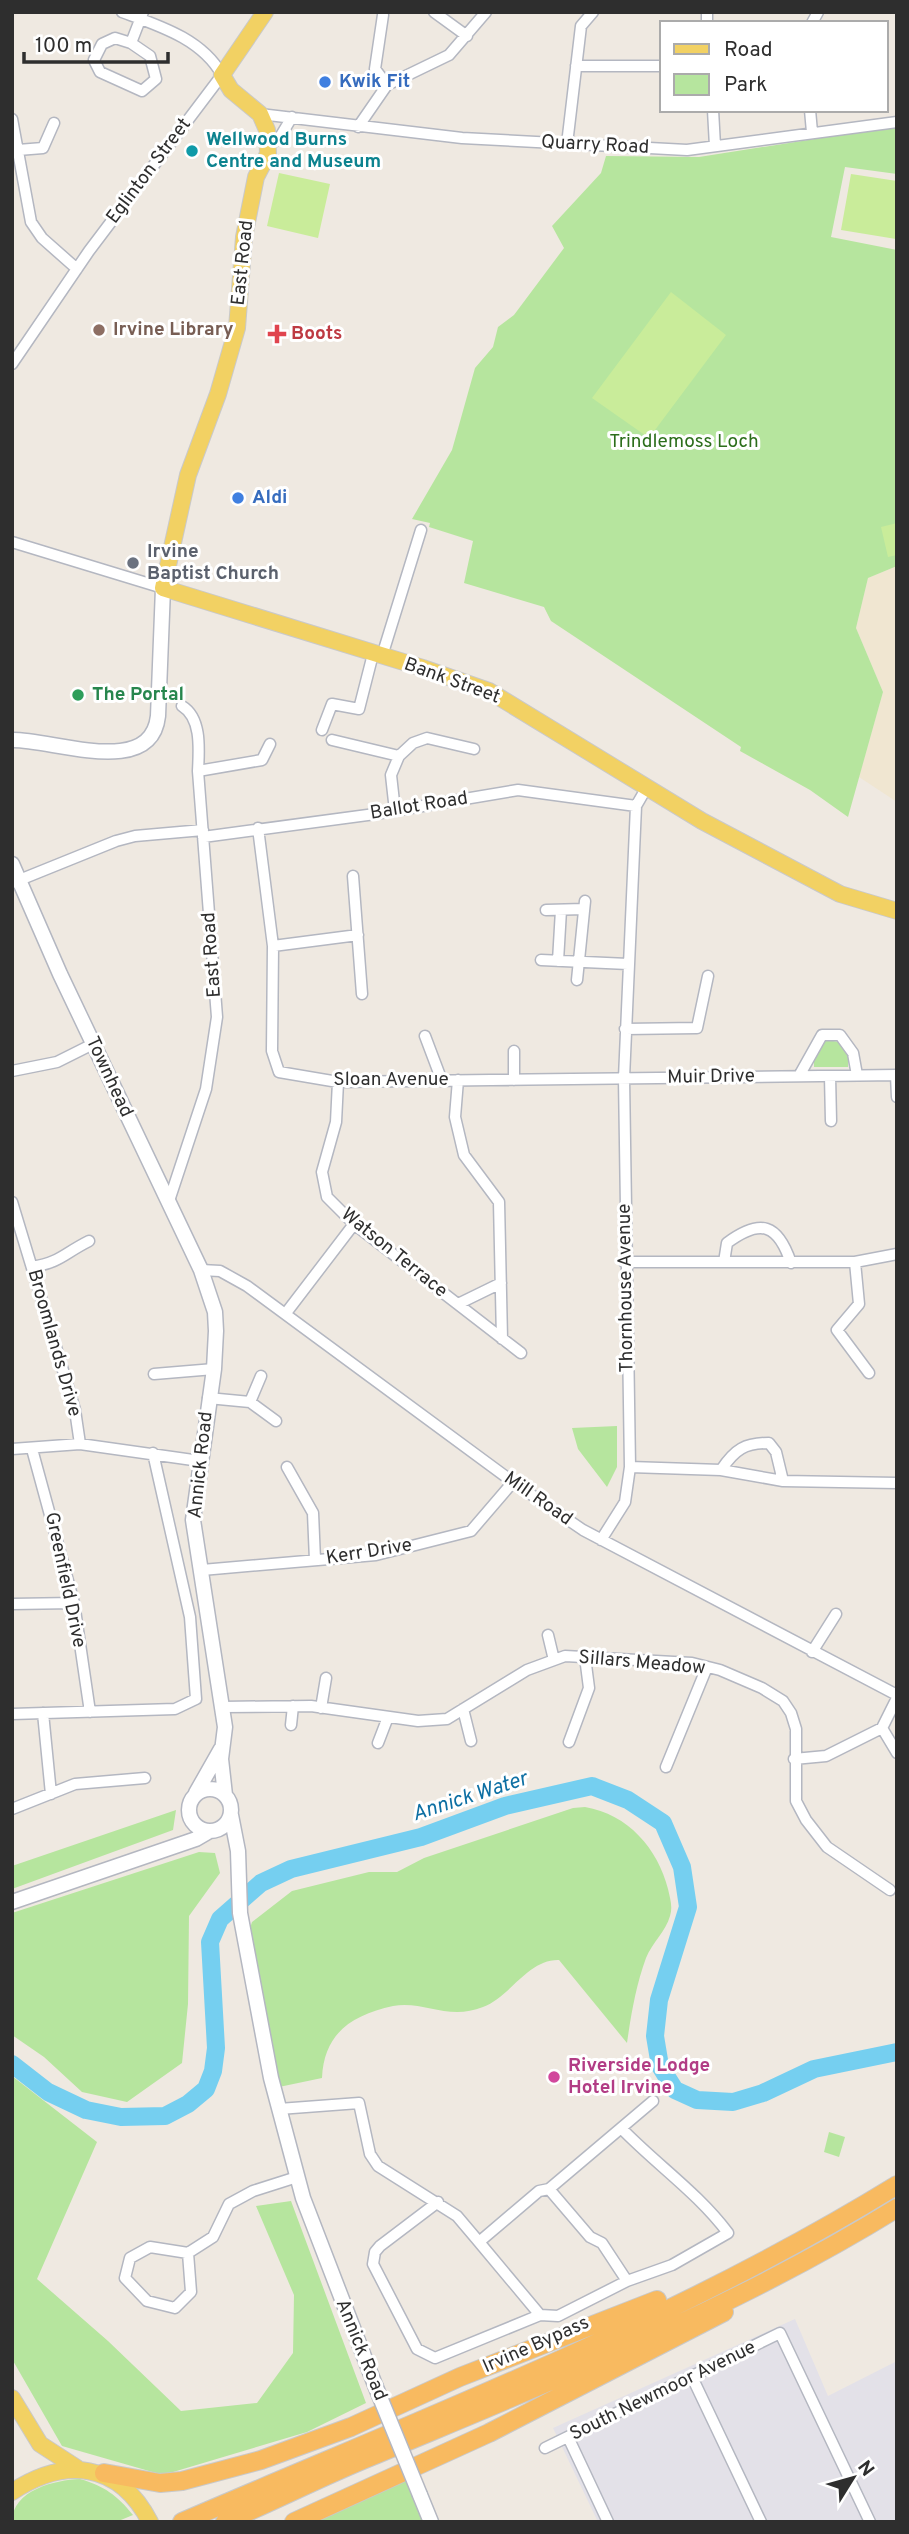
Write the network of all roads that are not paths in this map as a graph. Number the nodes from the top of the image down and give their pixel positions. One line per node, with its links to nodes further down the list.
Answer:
1 (122, 12): 7 (street)
2 (265, 12): 12 (main road)
3 (434, 12): 8 (street)
4 (486, 12): 8 (street)
5 (593, 12): 10 (street)
6 (383, 15): 13 (street)
7 (142, 16): 9 (street); 12 (street)
8 (467, 36): 13 (street)
9 (131, 43): 9 (street)
10 (576, 65): 11 (street); 23 (street)
11 (660, 66)
12 (222, 75): 16 (main road); 27 (street, Eglinton Street)
13 (387, 85): 21 (street)
14 (713, 112): 24 (street)
15 (810, 112): 22 (street)
16 (260, 114): 17 (street, Quarry Road); 25 (main road)
17 (292, 117): 21 (street, Quarry Road); 25 (street)
18 (12, 119): 26 (street)
19 (897, 122): 22 (street, Quarry Road)
20 (54, 123): 26 (street)
21 (358, 127): 23 (street, Quarry Road)
22 (812, 132): 24 (street, Quarry Road)
23 (567, 144): 24 (street, Quarry Road)
24 (715, 146)
25 (267, 147): 31 (main road, East Road)
26 (18, 150): 27 (street)
27 (76, 269): 28 (street, Eglinton Street)
28 (12, 364)
29 (421, 530): 32 (street)
30 (12, 542): 31 (street, Bank Street)
31 (163, 588): 32 (main road, Bank Street); 35 (main road)
32 (377, 655): 34 (street); 41 (main road, Bank Street)
33 (182, 706): 40 (street, East Road)
34 (322, 730)
35 (12, 740)
36 (332, 740): 39 (street)
37 (270, 744): 40 (street)
38 (474, 749): 39 (street)
39 (399, 756): 43 (street)
40 (198, 771): 45 (street, East Road)
41 (647, 787): 42 (street, Thornhouse Avenue); 51 (main road, Bank Street)
42 (636, 806): 43 (street, Ballot Road); 57 (street, Thornhouse Avenue)
43 (395, 811): 44 (street, Ballot Road)
44 (258, 828): 45 (street, Ballot Road); 53 (street, Sloan Avenue)
45 (203, 833): 48 (street, Ballot Road); 78 (street, East Road)
46 (12, 864): 48 (main road, Townhead)
47 (353, 876): 52 (street)
48 (15, 882): 63 (main road, Townhead)
49 (561, 909): 50 (street); 55 (street); 56 (street)
50 (546, 910)
51 (897, 911)
52 (358, 936): 53 (street); 60 (street)
53 (274, 946): 74 (street, Sloan Avenue)
54 (541, 960): 55 (street)
55 (558, 961): 56 (street)
56 (579, 962): 57 (street); 59 (street)
57 (628, 964): 61 (street, Thornhouse Avenue)
58 (708, 976): 61 (street)
59 (577, 980)
60 (362, 994)
61 (625, 1029): 70 (street, Thornhouse Avenue)
62 (425, 1036): 73 (street)
63 (93, 1044): 65 (street); 78 (main road, Townhead)
64 (513, 1051): 72 (street)
65 (12, 1071)
66 (856, 1075): 67 (street, Muir Drive); 68 (street); 69 (street, Muir Drive)
67 (896, 1075): 75 (street, Muir Drive)
68 (799, 1076): 69 (street, Muir Drive); 70 (street, Muir Drive)
69 (830, 1076): 76 (street)
70 (624, 1078): 72 (street, Sloan Avenue); 82 (street, Thornhouse Avenue)
71 (458, 1080): 72 (street, Sloan Avenue); 73 (street, Sloan Avenue); 88 (street)
72 (514, 1080)
73 (442, 1081): 74 (street, Sloan Avenue)
74 (338, 1082): 79 (street, Watson Terrace)
75 (897, 1097)
76 (831, 1121)
77 (12, 1202): 86 (street, Broomlands Drive)
78 (168, 1204): 87 (main road, Townhead)
79 (354, 1224): 89 (street, Watson Terrace); 90 (street)
80 (89, 1241): 86 (street)
81 (897, 1254): 84 (street)
82 (624, 1262): 83 (street); 106 (street, Thornhouse Avenue)
83 (724, 1262): 85 (street); 85 (street)
84 (855, 1262): 85 (street); 94 (street)
85 (791, 1263)
86 (32, 1267): 100 (street, Broomlands Drive)
87 (201, 1270): 90 (street, Mill Road); 93 (main road, Annick Road)
88 (501, 1283): 89 (street); 91 (street)
89 (458, 1304): 91 (street, Watson Terrace)
90 (286, 1313): 109 (street, Mill Road)
91 (502, 1339): 92 (street, Watson Terrace)
92 (521, 1353)
93 (214, 1369): 95 (street); 97 (main road, Annick Road)
94 (869, 1373)
95 (155, 1374)
96 (261, 1376): 98 (street)
97 (208, 1398): 98 (street); 104 (main road, Annick Road)
98 (250, 1402): 99 (street)
99 (276, 1421)
100 (80, 1444): 102 (street); 103 (street)
101 (12, 1449): 102 (street)
102 (32, 1449): 114 (street, Greenfield Drive)
103 (153, 1453): 104 (street); 128 (street, Annick Road)
104 (200, 1461): 113 (main road, Annick Road)
105 (287, 1467): 112 (street)
106 (630, 1467): 107 (street); 111 (street, Thornhouse Avenue)
107 (721, 1470): 108 (street); 108 (street)
108 (783, 1481): 110 (street)
109 (513, 1482): 111 (street, Mill Road); 112 (street, Kerr Drive)
110 (897, 1483)
111 (601, 1540): 118 (street, Mill Road)
112 (315, 1560): 113 (street, Kerr Drive)
113 (202, 1570): 125 (main road, Annick Road)
114 (74, 1603): 115 (street); 128 (street, Greenfield Drive)
115 (12, 1604)
116 (836, 1614): 118 (street)
117 (548, 1635): 120 (street, Sillars Meadow)
118 (812, 1652): 123 (street, Mill Road)
119 (585, 1657): 120 (street, Sillars Meadow); 121 (street, Sillars Meadow); 136 (street)
120 (554, 1660): 127 (street, Sillars Meadow)
121 (707, 1667): 139 (street, Sillars Meadow); 140 (street)
122 (326, 1678): 126 (street)
123 (897, 1697): 133 (street)
124 (293, 1706): 125 (street, Sillars Meadow); 126 (street, Sillars Meadow); 132 (street)
125 (223, 1707): 137 (main road, Annick Road)
126 (321, 1708): 131 (street, Sillars Meadow)
127 (463, 1709): 131 (street, Sillars Meadow); 134 (street)
128 (90, 1712): 129 (street)
129 (43, 1713): 130 (street); 143 (street)
130 (12, 1714)
131 (388, 1717): 135 (street)
132 (290, 1725)
133 (882, 1728): 138 (street); 139 (street)
134 (471, 1741)
135 (378, 1742)
136 (569, 1742)
137 (223, 1744): 142 (main road, Annick Road); 144 (main road, Annick Road)
138 (897, 1753)
139 (794, 1759): 151 (street, Sillars Meadow)
140 (666, 1768)
141 (145, 1778): 143 (street)
142 (196, 1793): 144 (main road); 147 (main road)
143 (51, 1794): 145 (street)
144 (225, 1795): 146 (main road)
145 (12, 1809)
146 (231, 1815): 148 (main road); 150 (main road, Annick Road)
147 (190, 1819): 148 (main road); 149 (main road)
148 (211, 1831): 149 (main road); 150 (main road)
149 (168, 1847): 152 (main road)
150 (238, 1851): 154 (main road, Annick Road)
151 (890, 1890)
152 (12, 1902)
153 (653, 2101): 155 (street)
154 (279, 2109): 156 (main road, Annick Road); 159 (street)
155 (622, 2129): 158 (street); 165 (street)
156 (297, 2177): 164 (street); 178 (main road, Annick Road, bridge)
157 (897, 2185): 161 (highway, Irvine Bypass)
158 (549, 2189): 162 (street); 165 (street)
159 (438, 2202): 162 (street); 166 (street)
160 (897, 2208): 163 (highway, Irvine Bypass)
161 (824, 2230): 172 (highway); 175 (highway, Irvine Bypass)
162 (479, 2242): 166 (street)
163 (838, 2244): 176 (highway, Irvine Bypass); 177 (highway)
164 (188, 2253): 164 (street)
165 (627, 2281): 166 (street)
166 (540, 2315)
167 (692, 2376): 169 (street, South Newmoor Avenue); 180 (street); 181 (street, South Newmoor Avenue)
168 (12, 2398): 171 (main road)
169 (568, 2437): 170 (street, South Newmoor Avenue); 179 (street)
170 (545, 2448)
171 (77, 2469): 172 (main road); 173 (main road)
172 (104, 2473): 174 (main road)
173 (12, 2492)
174 (150, 2522)
175 (182, 2522)
176 (225, 2522)
177 (294, 2522)
178 (431, 2522)
179 (608, 2522)
180 (761, 2522)
181 (870, 2522)

